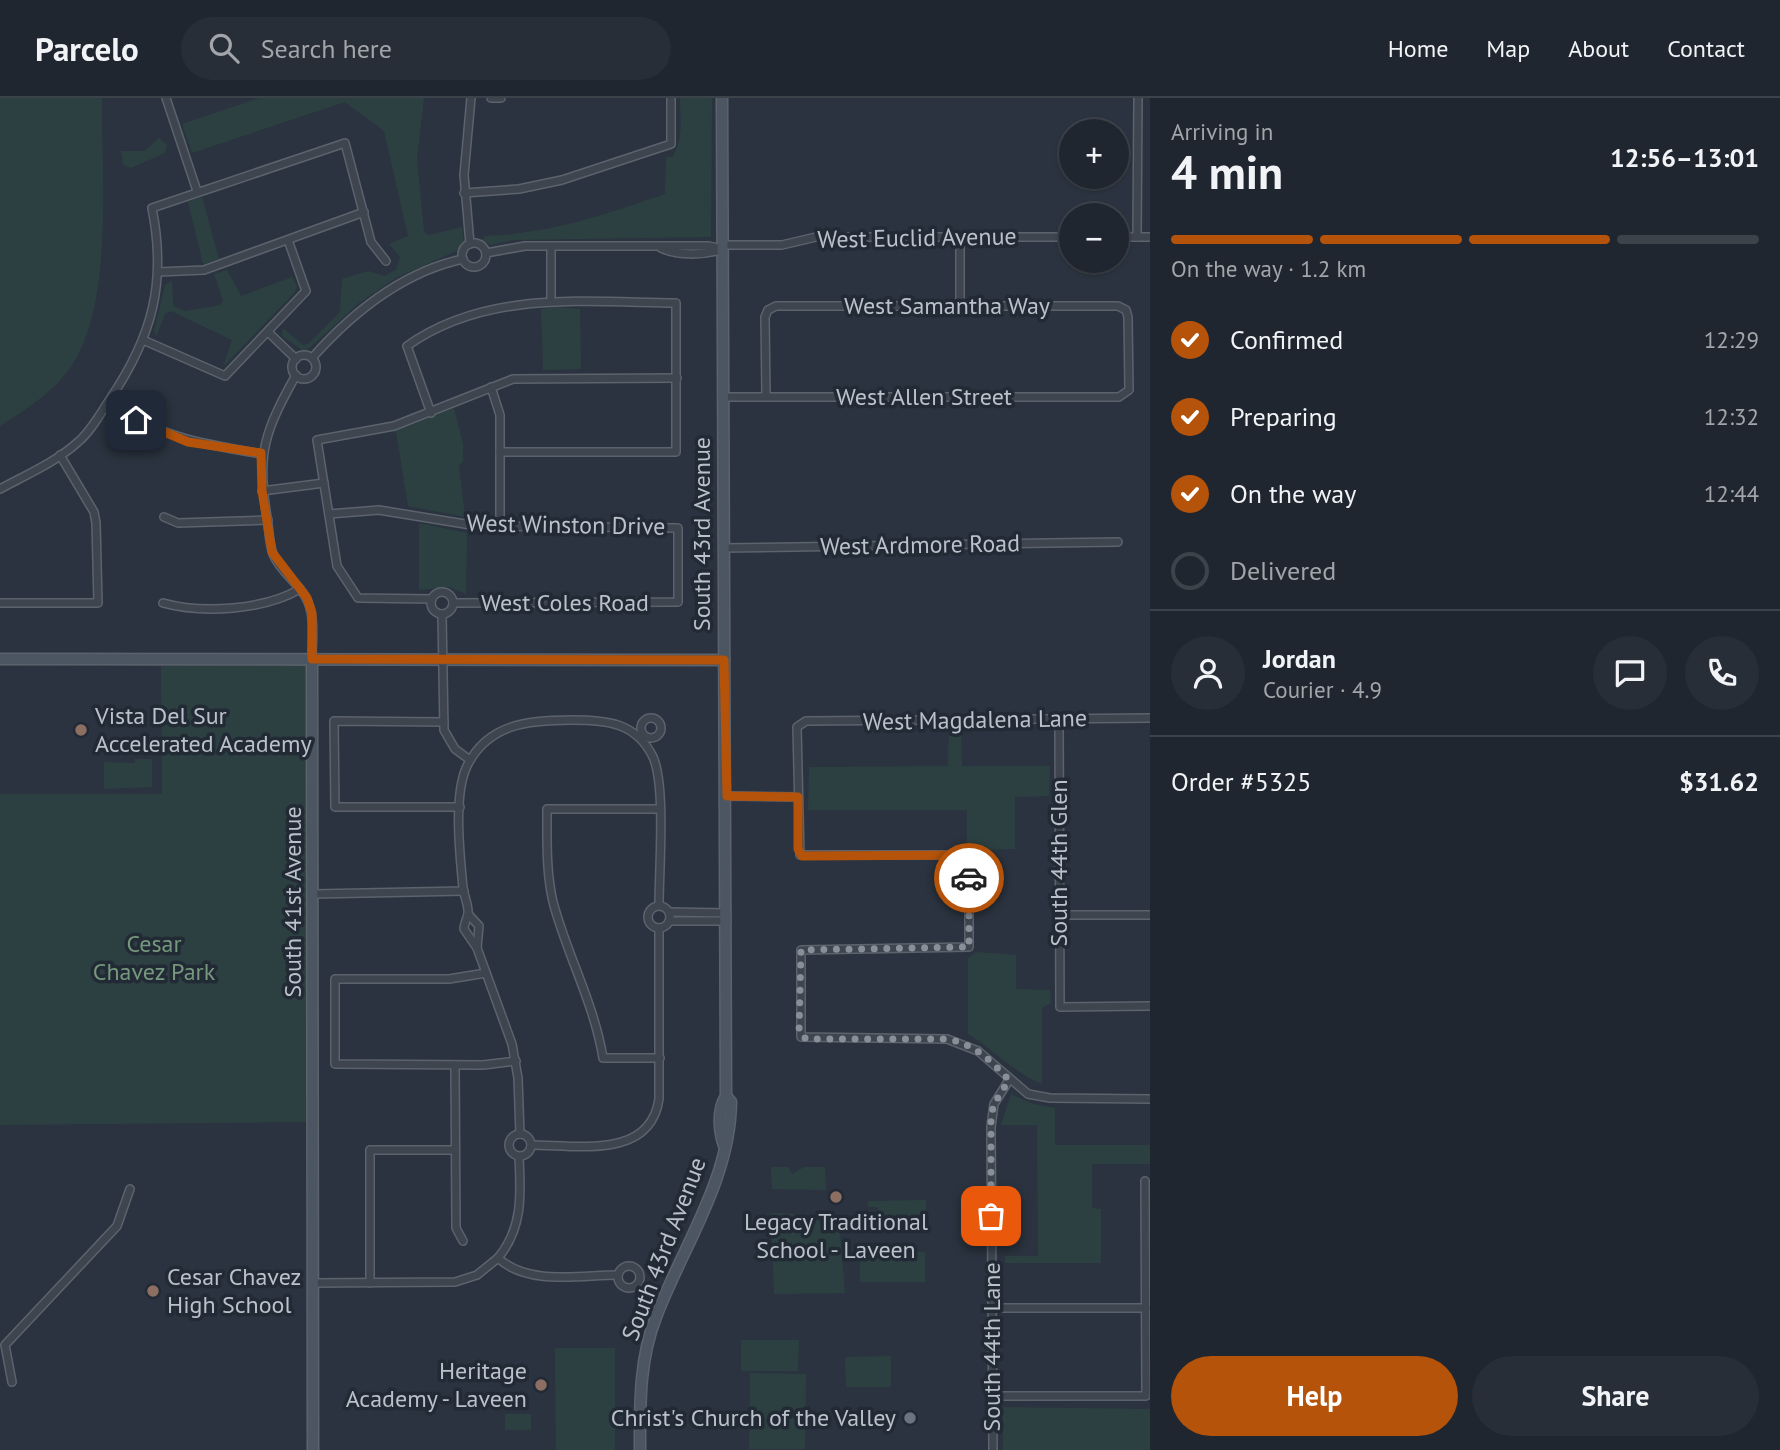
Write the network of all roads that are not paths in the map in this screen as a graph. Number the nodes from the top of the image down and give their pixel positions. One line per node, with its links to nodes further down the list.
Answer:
1 (166, 98): 8 (street)
2 (471, 98): 9 (street)
3 (491, 98): 4 (street)
4 (502, 98)
5 (671, 98): 9 (street)
6 (722, 98): 19 (street, South 43rd Avenue)
7 (1138, 98): 14 (street)
8 (197, 191): 10 (street); 23 (street)
9 (464, 193): 17 (street)
10 (364, 212): 16 (street); 22 (street)
11 (960, 237): 12 (street, West Euclid Avenue); 19 (street, West Euclid Avenue); 25 (street)
12 (1059, 237)
13 (1129, 237): 14 (street)
14 (1137, 237): 15 (street)
15 (1150, 237)
16 (288, 240): 23 (street); 26 (street)
17 (470, 244): 20 (street); 21 (street)
18 (551, 247): 19 (street, West Euclid Avenue); 20 (street, West Euclid Avenue); 24 (street)
19 (722, 247): 34 (street, South 43rd Avenue)
20 (486, 253): 21 (street, West Euclid Avenue)
21 (463, 260): 28 (street, West Euclid Avenue)
22 (386, 261)
23 (158, 272): 27 (street)
24 (551, 301): 31 (street); 37 (street)
25 (960, 306): 33 (street, West Samantha Way); 35 (street, West Samantha Way)
26 (268, 332): 27 (street); 29 (street)
27 (143, 340): 36 (street)
28 (312, 358): 29 (street); 30 (street, West Euclid Avenue)
29 (296, 359): 30 (street)
30 (296, 376): 39 (street, South 41st Avenue)
31 (677, 378): 32 (street); 38 (street)
32 (491, 387): 37 (street); 38 (street)
33 (1125, 396): 35 (street, West Allen Street)
34 (722, 397): 35 (street, West Allen Street); 49 (street, South 43rd Avenue)
35 (766, 397)
36 (108, 403): 39 (street); 40 (street)
37 (431, 413): 41 (street)
38 (500, 452): 47 (street)
39 (261, 453): 43 (street, South 41st Avenue)
40 (60, 455): 42 (street); 53 (street)
41 (324, 483): 43 (street); 44 (street)
42 (0, 489)
43 (262, 491): 46 (street, South 41st Avenue)
44 (328, 514): 47 (street, West Winston Drive); 51 (street, West Coles Road)
45 (164, 517): 46 (street)
46 (268, 520): 50 (street, South 41st Avenue)
47 (500, 527): 52 (street, West Winston Drive)
48 (1118, 542): 49 (street, West Ardmore Road)
49 (723, 548): 60 (street, South 43rd Avenue)
50 (300, 589): 54 (street); 58 (street, South 41st Avenue)
51 (432, 599): 55 (street, West Coles Road); 56 (street)
52 (678, 602): 55 (street, West Coles Road)
53 (0, 603)
54 (163, 603)
55 (453, 603): 56 (street, West Coles Road)
56 (442, 614): 59 (street)
57 (0, 659): 58 (street)
58 (312, 659): 59 (street); 70 (street, South 41st Avenue)
59 (442, 659): 60 (street); 63 (street)
60 (724, 660): 65 (street, South 43rd Avenue)
61 (1150, 718): 62 (street, West Magdalena Lane)
62 (1059, 719): 66 (street, West Magdalena Lane); 73 (street, South 44th Glen)
63 (443, 722): 64 (street); 67 (street)
64 (470, 760): 67 (street); 68 (street)
65 (727, 796): 66 (street); 76 (street, South 43rd Avenue)
66 (798, 797): 84 (street)
67 (460, 807): 69 (street)
68 (659, 809): 71 (street); 81 (street)
69 (464, 891): 70 (street); 72 (street)
70 (314, 894): 95 (street, South 41st Avenue)
71 (659, 905): 75 (street); 77 (street)
72 (468, 914): 78 (street); 78 (street)
73 (1060, 915): 74 (street); 80 (street, South 44th Glen)
74 (1150, 915)
75 (669, 917): 76 (street); 77 (street)
76 (727, 917): 102 (street, South 43rd Avenue)
77 (659, 928): 81 (street)
78 (477, 948): 79 (street)
79 (486, 973): 82 (street); 83 (street)
80 (1150, 1006)
81 (660, 1058): 87 (street)
82 (516, 1061): 83 (street); 86 (street)
83 (455, 1065): 88 (street)
84 (1009, 1080): 85 (street); 97 (street, South 44th Lane)
85 (1150, 1099)
86 (520, 1134): 87 (street); 89 (street)
87 (531, 1145): 89 (street)
88 (455, 1150): 92 (street); 96 (street)
89 (519, 1157): 93 (street)
90 (1145, 1181): 98 (street)
91 (130, 1189): 99 (street)
92 (463, 1241)
93 (498, 1258): 94 (street); 96 (street)
94 (618, 1275)
95 (313, 1283): 96 (street); 101 (street, South 41st Avenue)
96 (370, 1283)
97 (993, 1308): 98 (street); 100 (street, South 44th Lane)
98 (1146, 1308): 100 (street)
99 (12, 1382)
100 (993, 1396): 103 (street, South 44th Lane)
101 (313, 1450)
102 (640, 1450)
103 (993, 1450)

